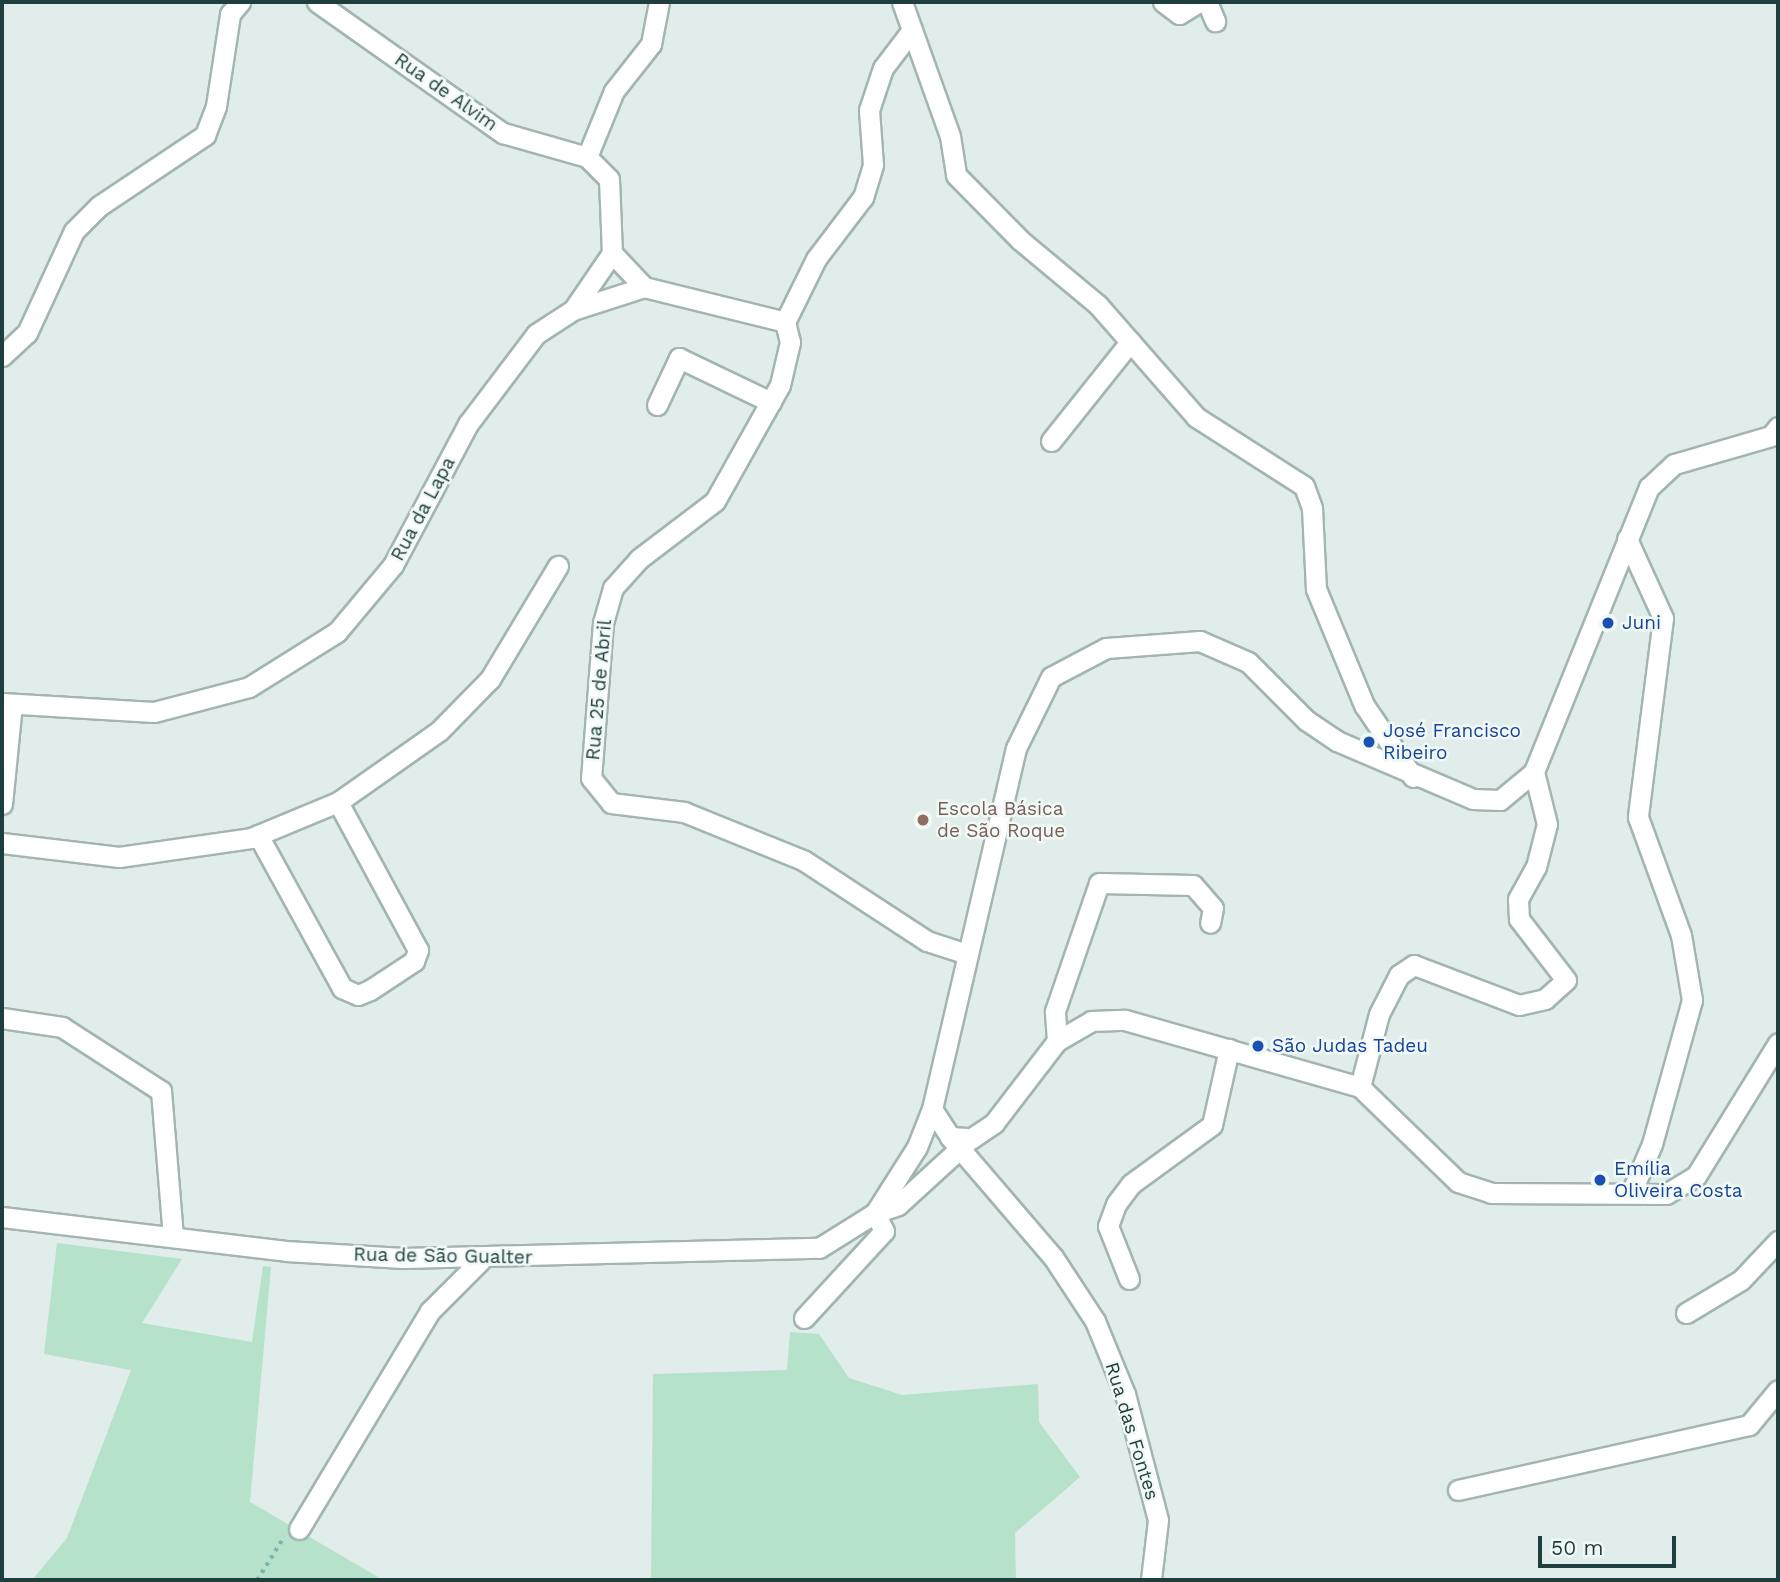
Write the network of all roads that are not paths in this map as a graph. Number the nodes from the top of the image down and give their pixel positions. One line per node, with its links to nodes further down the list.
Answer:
1 (240, 2): 16 (street)
2 (317, 2): 10 (street, Rua de Alvim)
3 (659, 2): 10 (street)
4 (902, 2): 9 (street)
5 (1163, 2): 6 (street)
6 (1199, 2)
7 (1207, 2): 8 (street)
8 (1215, 21)
9 (912, 30): 14 (street, Rua 25 de Abril); 15 (street)
10 (587, 157): 11 (street)
11 (612, 253): 12 (street); 13 (street)
12 (644, 287): 13 (street); 14 (street)
13 (573, 310): 23 (street, Rua da Lapa)
14 (785, 322): 17 (street, Rua 25 de Abril)
15 (1130, 342): 20 (street); 25 (street)
16 (2, 356)
17 (771, 402): 18 (street); 31 (street, Rua 25 de Abril)
18 (657, 405)
19 (1778, 427): 21 (street)
20 (1051, 442)
21 (1627, 539): 24 (street); 38 (street)
22 (558, 566): 26 (street)
23 (7, 703): 27 (street)
24 (1534, 772): 25 (street); 36 (street)
25 (1413, 777): 31 (street)
26 (338, 802): 28 (street); 28 (street)
27 (2, 804)
28 (258, 835): 29 (street)
29 (2, 843)
30 (1210, 923): 33 (street)
31 (967, 954): 37 (street, Rua das Fontes)
32 (2, 1018): 41 (street)
33 (1058, 1041): 35 (street); 37 (street)
34 (1778, 1043): 38 (street)
35 (1229, 1049): 36 (street); 44 (street)
36 (1360, 1087): 38 (street)
37 (954, 1145): 39 (street, Rua de São Gualter); 39 (street, Rua de São Gualter); 50 (street, Rua das Fontes)
38 (1631, 1193)
39 (875, 1213): 43 (street, Rua de São Gualter); 46 (street)
40 (2, 1217): 41 (street, Rua de São Gualter)
41 (173, 1237): 43 (street, Rua de São Gualter)
42 (1778, 1241): 45 (street)
43 (481, 1260): 49 (street)
44 (1129, 1279)
45 (1686, 1313)
46 (804, 1318)
47 (1778, 1390): 48 (street)
48 (1458, 1490)
49 (299, 1529)
50 (1151, 1580)

